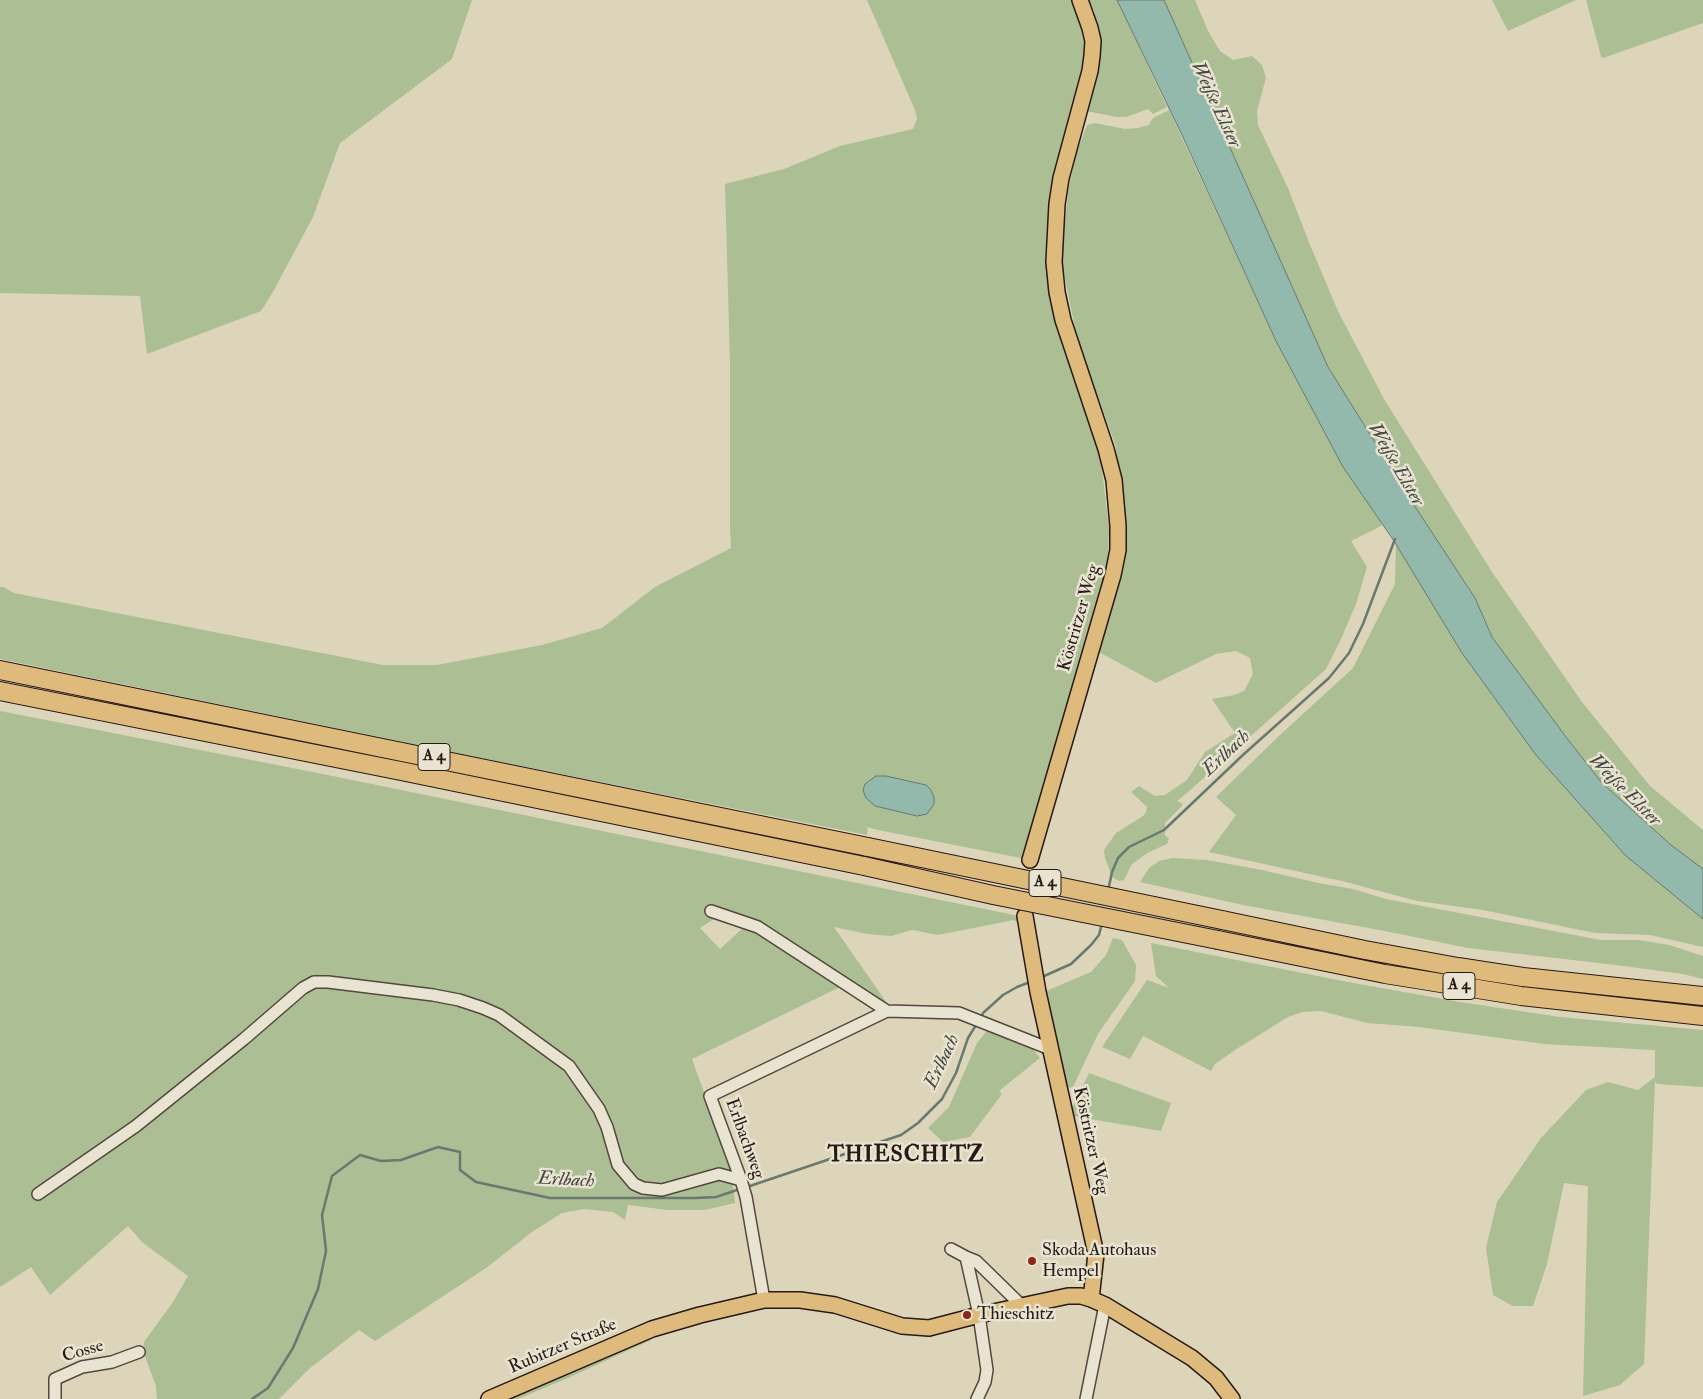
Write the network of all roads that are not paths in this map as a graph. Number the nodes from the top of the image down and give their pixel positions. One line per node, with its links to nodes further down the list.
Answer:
1 (1080, 0): 4 (main road, Köstritzer Weg)
2 (0, 670): 7 (highway, A 4, bridge)
3 (0, 691): 9 (highway, A 4, bridge)
4 (1030, 860)
5 (710, 911): 8 (street)
6 (1025, 916): 10 (main road, Köstritzer Weg)
7 (1703, 996)
8 (888, 1011): 10 (street); 11 (street, Erlbachweg)
9 (1703, 1016)
10 (1050, 1049): 16 (main road, Köstritzer Weg)
11 (742, 1182): 12 (street); 15 (street, Erlbachweg)
12 (38, 1194)
13 (951, 1249): 14 (street)
14 (966, 1257): 17 (street); 18 (street)
15 (764, 1300): 18 (main road, Rubitzer Straße); 21 (main road, Rubitzer Straße)
16 (1098, 1302): 17 (main road, Rubitzer Straße); 23 (street); 24 (main road)
17 (1022, 1306): 18 (main road, Rubitzer Straße)
18 (979, 1315): 22 (street)
19 (139, 1352): 20 (street, Cosse)
20 (55, 1399)
21 (489, 1399)
22 (977, 1399)
23 (1086, 1399)
24 (1232, 1399)

